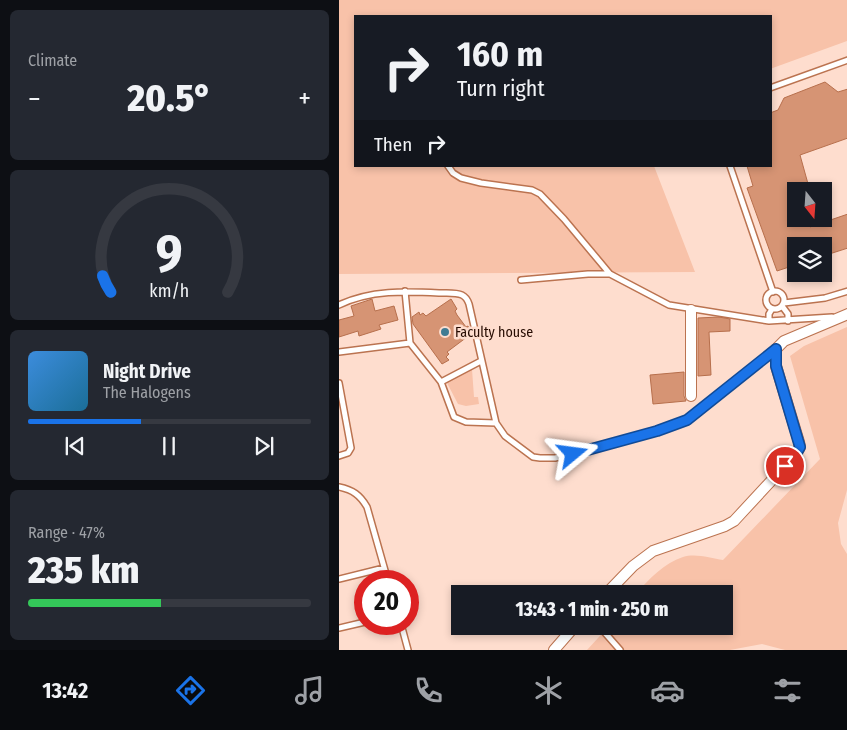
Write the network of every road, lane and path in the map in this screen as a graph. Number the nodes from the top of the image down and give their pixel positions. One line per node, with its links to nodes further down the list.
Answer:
1 (847, 60): 2 (lane)
2 (772, 87)
3 (449, 167): 5 (lane)
4 (730, 167): 9 (lane)
5 (610, 274): 6 (lane); 13 (lane)
6 (521, 280)
7 (405, 291): 10 (lane); 17 (lane); 20 (lane)
8 (847, 291): 11 (lane)
9 (773, 292): 11 (lane); 12 (lane)
10 (339, 305)
11 (783, 305): 12 (lane); 16 (lane)
12 (772, 309): 15 (lane)
13 (691, 310): 15 (lane); 23 (street)
14 (845, 315): 16 (lane); 18 (street)
15 (769, 321): 16 (lane)
16 (788, 321)
17 (410, 343): 19 (lane); 21 (lane)
18 (776, 349): 25 (lane); 30 (street)
19 (339, 352)
20 (481, 361): 21 (lane); 25 (lane)
21 (441, 382): 25 (lane)
22 (339, 383): 24 (lane)
23 (691, 396)
24 (341, 414): 26 (lane)
25 (496, 423)
26 (339, 456)
27 (339, 487): 28 (lane)
28 (384, 568): 29 (lane)
29 (339, 580)
30 (615, 585)
31 (354, 625): 32 (lane)
32 (339, 628)
33 (404, 635): 36 (lane)
34 (567, 635): 37 (street)
35 (607, 635): 38 (lane)
36 (408, 650)
37 (553, 650)
38 (620, 650)

